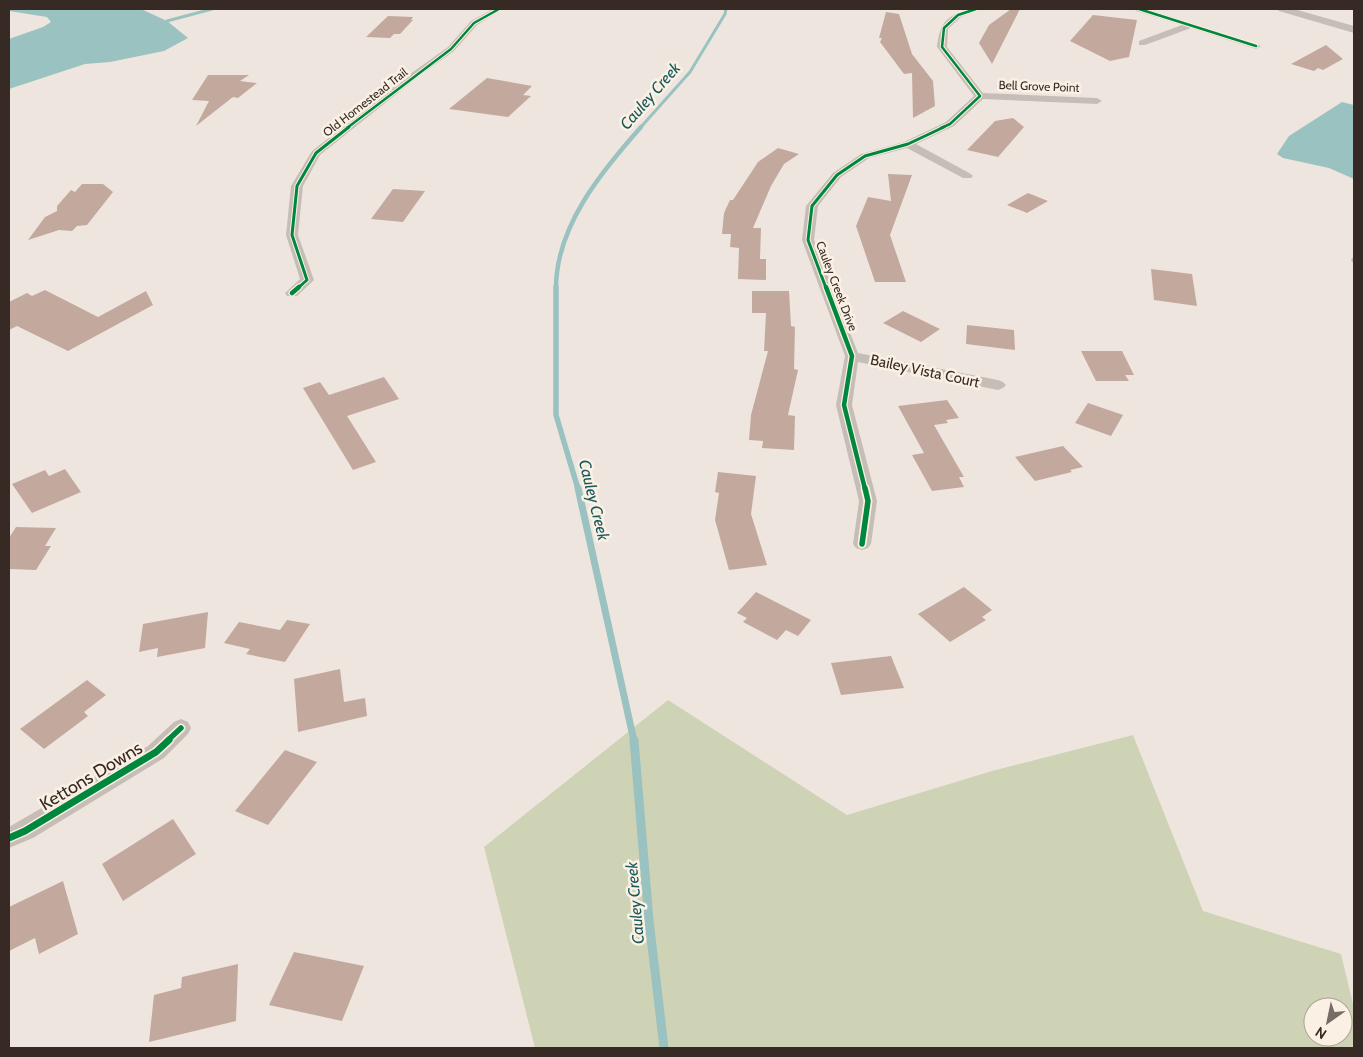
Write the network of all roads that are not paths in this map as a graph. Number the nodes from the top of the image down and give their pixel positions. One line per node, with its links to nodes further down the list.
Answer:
1 (499, 9): 13 (street, Old Homestead Trail)
2 (976, 9): 9 (street)
3 (1139, 9): 5 (street)
4 (1283, 9): 6 (street)
5 (1189, 26): 7 (street); 8 (street)
6 (1354, 30)
7 (1142, 43)
8 (1256, 46)
9 (980, 96): 10 (street, Bell Grove Point); 11 (street, Cauley Creek Drive)
10 (1097, 101)
11 (908, 144): 12 (street); 14 (street, Cauley Creek Drive)
12 (967, 176)
13 (292, 293)
14 (852, 356): 15 (street, Bailey Vista Court); 16 (street)
15 (998, 385)
16 (862, 544)
17 (181, 728): 18 (street, Kettons Downs)
18 (9, 838)

